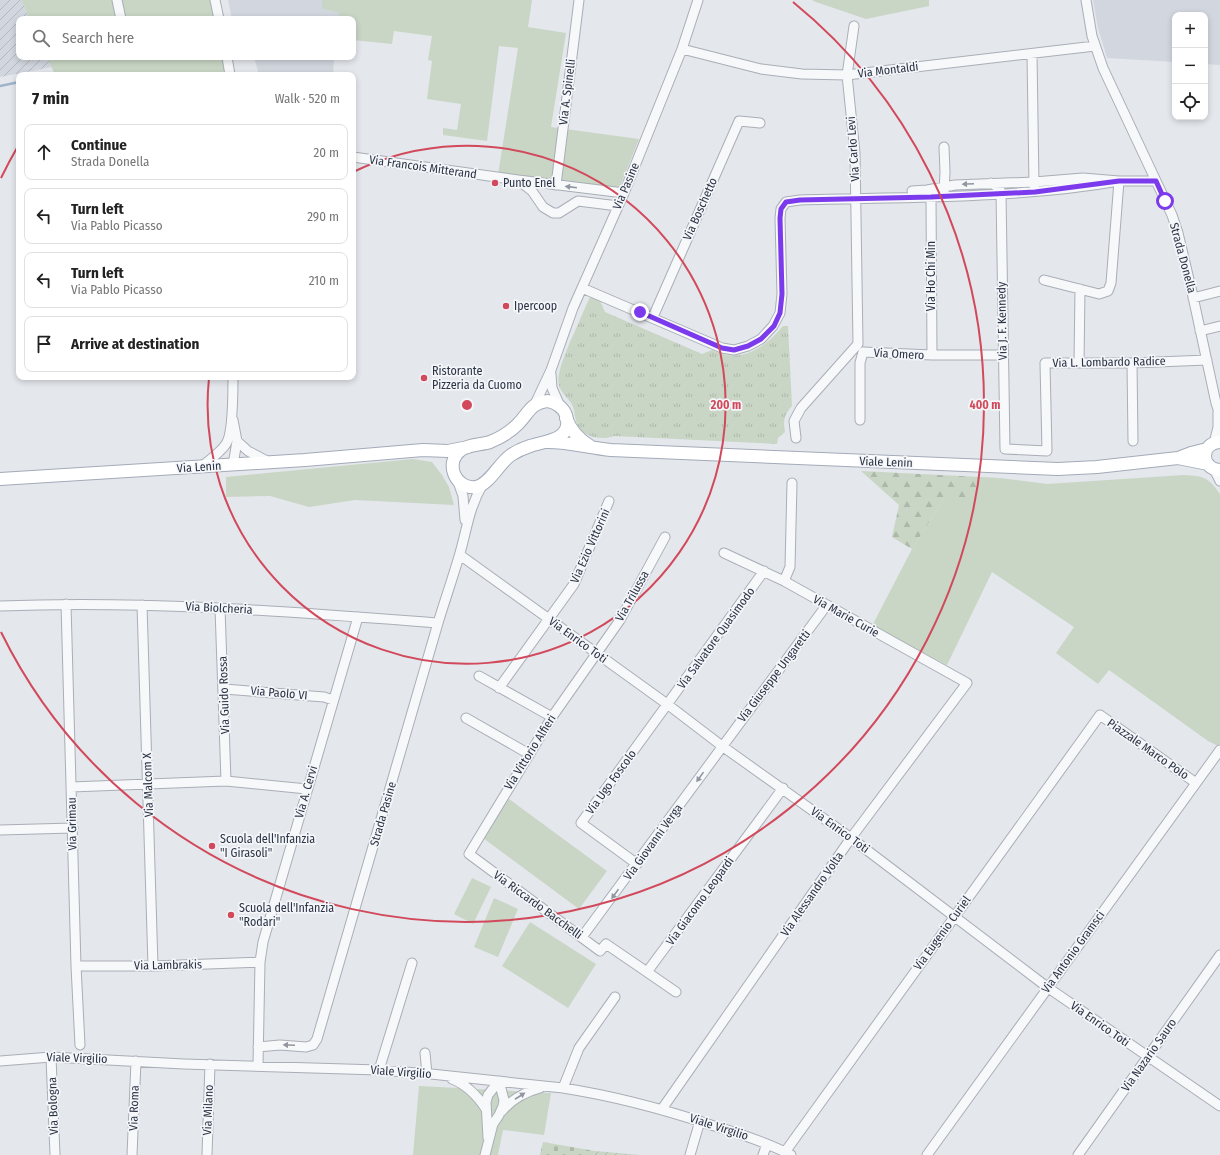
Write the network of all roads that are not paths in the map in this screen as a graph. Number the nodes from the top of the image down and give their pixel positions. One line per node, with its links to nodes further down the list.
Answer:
1 (117, 0): 6 (street)
2 (215, 0): 7 (street)
3 (579, 0): 23 (street, Via A. Spinelli)
4 (698, 0): 10 (street, Via Pasine)
5 (1086, 0): 9 (street, Strada Donella)
6 (120, 16)
7 (218, 16)
8 (854, 26): 14 (street, Via Carlo Levi)
9 (1095, 46): 11 (street, Via Montaldi); 21 (street, Strada Donella)
10 (682, 49): 14 (street, Via Montaldi); 28 (street, Via Pasine)
11 (1032, 54): 14 (street, Via Montaldi); 18 (street)
12 (228, 60): 13 (street)
13 (230, 72)
14 (847, 75): 31 (street, Via Carlo Levi)
15 (760, 123): 39 (street, Via Boschetto)
16 (944, 147): 25 (street)
17 (356, 157): 19 (street, Via Francois Mitterand)
18 (1034, 178): 20 (street); 22 (street); 26 (street); 29 (street)
19 (518, 180): 23 (street, Via Francois Mitterand); 27 (street)
20 (1119, 181): 21 (street); 26 (street); 36 (street)
21 (1156, 181): 38 (street, Strada Donella)
22 (991, 183): 25 (street, one-way to 25); 29 (street)
23 (552, 184): 24 (street, Via Francois Mitterand, one-way to 23); 27 (street)
24 (597, 190): 28 (street, Via Francois Mitterand); 32 (street)
25 (944, 191): 29 (street); 30 (street); 31 (street)
26 (1035, 192): 29 (street)
27 (534, 193): 32 (street)
28 (624, 193): 33 (street, Via Pasine)
29 (1001, 193): 44 (street, Via J. F. Kennedy)
30 (931, 197): 31 (street); 43 (street, Via Ho Chi Min)
31 (856, 198): 39 (street); 42 (street, Via Carlo Levi)
32 (591, 202): 33 (street)
33 (618, 206): 35 (street, Via Pasine)
34 (1044, 280): 36 (street)
35 (582, 288): 39 (street); 48 (street, Via Pasine)
36 (1080, 289): 47 (street)
37 (1220, 291): 38 (street)
38 (1193, 298): 41 (street, Strada Donella)
39 (653, 317)
40 (1220, 326): 41 (street)
41 (1200, 331): 45 (street, Strada Donella)
42 (860, 348): 43 (street, Via Omero); 55 (street, Via Omero); 56 (street)
43 (932, 355): 44 (street, Via Omero)
44 (1003, 355): 64 (street, Via J. F. Kennedy)
45 (1207, 360): 46 (street, Via L. Lombardo Radice); 52 (street, Strada Donella)
46 (1132, 362): 47 (street, Via L. Lombardo Radice); 58 (street)
47 (1080, 363): 64 (street, Via L. Lombardo Radice)
48 (551, 370): 50 (street, Via Pasine); 51 (street)
49 (233, 380): 53 (street)
50 (535, 404): 51 (main road); 62 (main road, Via Lenin)
51 (560, 406): 54 (main road)
52 (1219, 413): 61 (street, Strada Donella)
53 (232, 414): 57 (street); 59 (street)
54 (566, 418): 60 (main road); 63 (main road)
55 (860, 420)
56 (796, 438)
57 (238, 441): 67 (street); 68 (street)
58 (1133, 441)
59 (227, 442): 68 (street); 69 (street)
60 (548, 442): 63 (main road, Viale Lenin); 75 (main road)
61 (1213, 444): 66 (main road, Viale Lenin); 70 (main road)
62 (468, 447): 65 (main road, Via Lenin); 71 (main road)
63 (594, 448): 66 (main road, Viale Lenin)
64 (1005, 450)
65 (397, 453): 67 (main road, Via Lenin); 71 (main road, Via Lenin)
66 (1178, 458): 70 (main road, Viale Lenin)
67 (270, 463): 68 (main road, Via Lenin)
68 (233, 465): 69 (main road, Via Lenin)
69 (201, 467): 72 (main road, Via Lenin)
70 (1214, 468): 73 (street)
71 (455, 476): 75 (main road); 77 (street)
72 (0, 480)
73 (1220, 481)
74 (792, 483): 82 (street)
75 (483, 484): 77 (street)
76 (609, 501): 89 (street, Via Ezio Vittorini)
77 (466, 528): 80 (street, Strada Pasine)
78 (665, 537): 91 (street, Via Trilussa)
79 (724, 553): 81 (street, Via Marie Curie)
80 (460, 555): 89 (street, Via Enrico Toti); 90 (street, Strada Pasine)
81 (764, 571): 82 (street, Via Marie Curie); 97 (street, Via Salvatore Quasimodo)
82 (784, 581): 86 (street, Via Marie Curie)
83 (66, 604): 84 (street, Via Biolcheria); 85 (street, Via Biolcheria); 107 (street, Via Grimau)
84 (142, 604): 87 (street, Via Biolcheria); 106 (street, Via Malcom X)
85 (0, 606)
86 (826, 606): 93 (street, Via Marie Curie); 101 (street, Via Giuseppe Ungaretti)
87 (220, 608): 88 (street, Via Biolcheria); 95 (street, Via Guido Rossa)
88 (358, 617): 90 (street, Via Biolcheria); 96 (street, Via A. Cervi)
89 (549, 619): 91 (street, Via Enrico Toti); 94 (street, Via Ezio Vittorini)
90 (438, 623): 127 (street, Strada Pasine, one-way to 127)
91 (596, 653): 97 (street, Via Enrico Toti); 99 (street, Via Vittorio Alfieri)
92 (479, 676): 94 (street)
93 (967, 682): 112 (street, Via Alessandro Volta)
94 (499, 688): 99 (street)
95 (224, 689): 96 (street, Via Paolo VI); 104 (street, Via Guido Rossa)
96 (333, 700): 109 (street, Via A. Cervi)
97 (667, 704): 101 (street, Via Enrico Toti); 114 (street, Via Ugo Foscolo)
98 (1100, 715): 105 (street, Piazzale Marco Polo); 115 (street, Via Eugenio Curiel)
99 (552, 717): 103 (street, Via Vittorio Alfieri)
100 (466, 718): 103 (street)
101 (722, 746): 108 (street, Via Enrico Toti); 114 (street, Via Giovanni Verga, one-way to 114)
102 (1220, 750): 105 (street, Via Antonio Gramsci)
103 (529, 754): 113 (street, Via Vittorio Alfieri)
104 (226, 781): 106 (street); 109 (street)
105 (1196, 783): 123 (street, Via Antonio Gramsci)
106 (148, 784): 107 (street); 121 (street, Via Malcom X)
107 (72, 787): 110 (street, Via Grimau)
108 (783, 788): 112 (street, Via Enrico Toti); 122 (street, Via Giacomo Leopardi)
109 (307, 789): 118 (street, Via A. Cervi)
110 (72, 828): 111 (street); 120 (street, Via Grimau)
111 (0, 830)
112 (851, 838): 115 (street, Via Enrico Toti); 142 (street, Via Alessandro Volta)
113 (469, 854): 116 (street, Via Riccardo Bacchelli)
114 (637, 864): 116 (street, Via Giovanni Verga, one-way to 116)
115 (954, 915): 123 (street, Via Enrico Toti); 148 (street, Via Eugenio Curiel)
116 (582, 937): 122 (street, Via Riccardo Bacchelli)
117 (1220, 955): 129 (street, Via Nazario Sauro)
118 (260, 962): 121 (street, Via Lambrakis); 127 (street, Via A. Cervi)
119 (412, 963): 135 (street)
120 (76, 966): 121 (street, Via Lambrakis); 126 (street, Via Grimau)
121 (153, 966)
122 (647, 972): 124 (street)
123 (1047, 987): 129 (street, Via Enrico Toti); 155 (street, Via Antonio Gramsci)
124 (676, 992)
125 (615, 997): 140 (street)
126 (80, 1045)
127 (258, 1047): 134 (street, Via A. Cervi)
128 (425, 1053): 136 (street)
129 (1147, 1056): 141 (street, Via Enrico Toti); 156 (street, Via Nazario Sauro)
130 (51, 1057): 131 (street, Viale Virgilio); 132 (street, Viale Virgilio); 149 (street, Via Bologna)
131 (0, 1061)
132 (136, 1061): 133 (street, Viale Virgilio); 150 (street, Via Roma)
133 (210, 1064): 134 (street, Viale Virgilio); 151 (street, Via Milano)
134 (258, 1065): 135 (street, Viale Virgilio)
135 (379, 1070): 136 (street, Viale Virgilio)
136 (427, 1074): 137 (street, Viale Virgilio)
137 (443, 1075): 138 (street, Viale Virgilio); 143 (street)
138 (499, 1081): 139 (street, Viale Virgilio); 143 (street); 144 (street)
139 (546, 1087): 140 (street, Viale Virgilio); 144 (street, one-way to 139)
140 (563, 1088): 142 (street, Viale Virgilio)
141 (1220, 1106)
142 (662, 1109): 145 (street, Viale Virgilio)
143 (486, 1110): 146 (street)
144 (499, 1115): 146 (street)
145 (700, 1121): 147 (street, Viale Virgilio); 153 (street)
146 (488, 1138): 152 (street)
147 (767, 1144): 148 (street, Viale Virgilio); 154 (street)
148 (788, 1153)
149 (55, 1155)
150 (132, 1155)
151 (207, 1155)
152 (485, 1155)
153 (690, 1155)
154 (763, 1155)
155 (927, 1155)
156 (1078, 1155)

